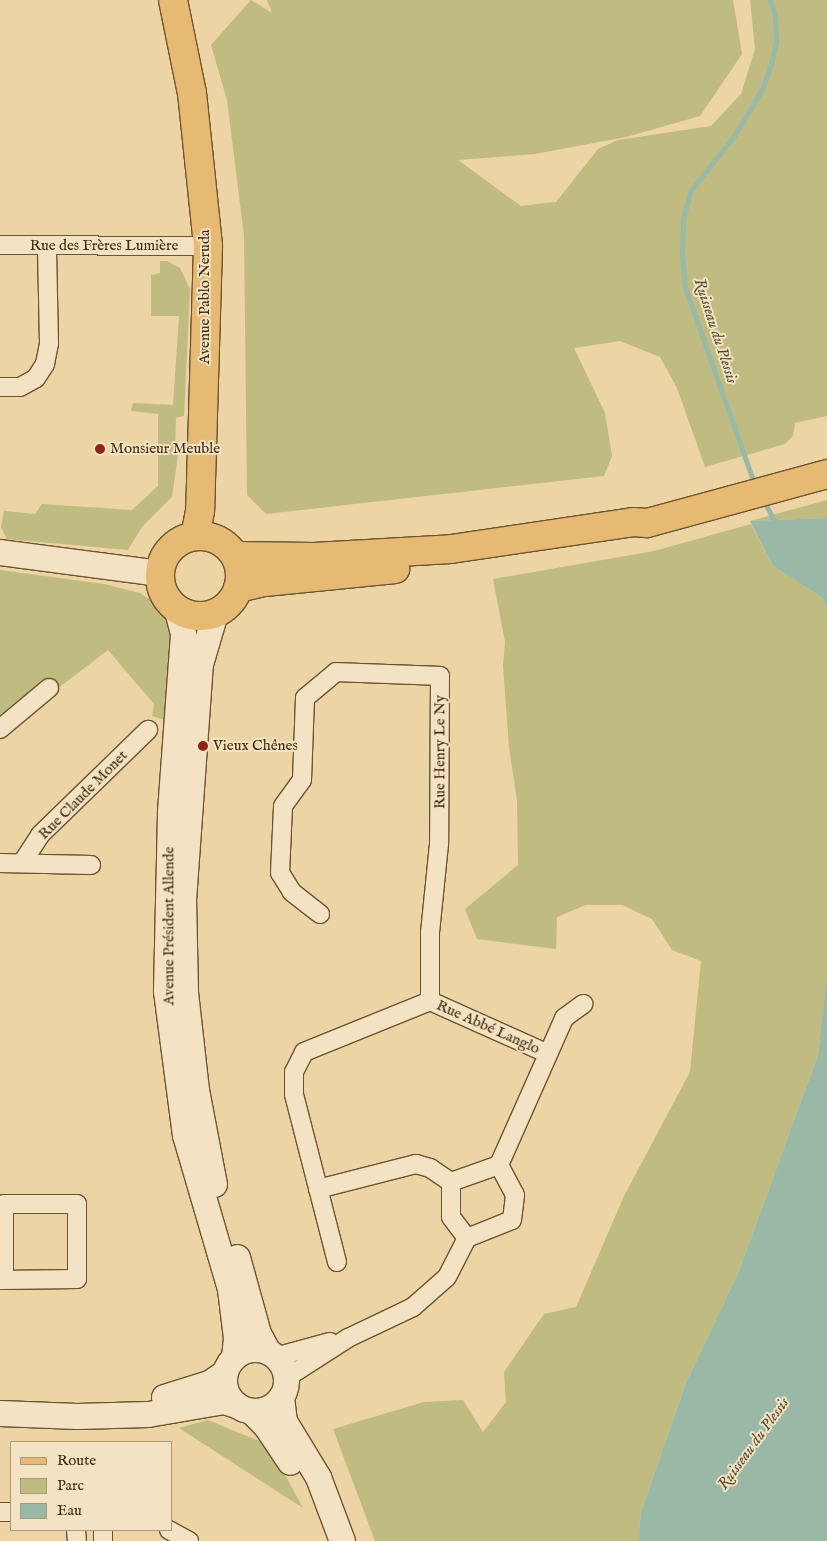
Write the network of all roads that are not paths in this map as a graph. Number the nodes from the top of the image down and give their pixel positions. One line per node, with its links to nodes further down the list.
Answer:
1 (173, 0): 4 (main road, Avenue Pablo Neruda)
2 (0, 245): 3 (street, Rue des Frères Lumière)
3 (47, 246): 4 (street, Rue des Frères Lumière); 5 (street)
4 (208, 246): 8 (main road, Avenue Pablo Neruda)
5 (0, 387)
6 (827, 474): 7 (main road)
7 (647, 523): 10 (main road); 12 (main road)
8 (195, 536): 10 (main road); 11 (main road)
9 (0, 552): 11 (main road)
10 (235, 556): 12 (main road)
11 (159, 573): 13 (main road)
12 (238, 588): 14 (main road)
13 (176, 607): 14 (main road); 33 (main road, Avenue Président Allende)
14 (214, 613): 32 (main road, Avenue Président Allende)
15 (49, 688): 16 (street)
16 (0, 729)
17 (148, 730): 19 (street, Rue Claude Monet)
18 (0, 863): 19 (street)
19 (22, 864): 20 (street)
20 (91, 865)
21 (320, 914): 22 (street, Rue Henry Le Ny)
22 (430, 1001): 24 (street, Rue Abbé Langlo); 27 (street)
23 (583, 1004): 24 (street, Rue Abbé Langlo)
24 (546, 1053): 25 (street, Rue Abbé Langlo)
25 (499, 1165): 26 (street); 28 (street)
26 (451, 1182): 27 (street); 28 (street)
27 (318, 1188): 29 (street)
28 (466, 1238): 31 (street)
29 (337, 1262)
30 (2, 1279): 30 (street)
31 (348, 1338): 32 (street); 34 (street)
32 (271, 1354): 33 (main road); 34 (main road)
33 (229, 1365): 35 (main road); 36 (main road)
34 (284, 1388): 36 (main road); 41 (main road)
35 (0, 1405)
36 (243, 1408): 37 (main road); 40 (main road)
37 (0, 1413)
38 (171, 1531): 39 (street)
39 (188, 1541)
40 (330, 1541)
41 (342, 1541)

